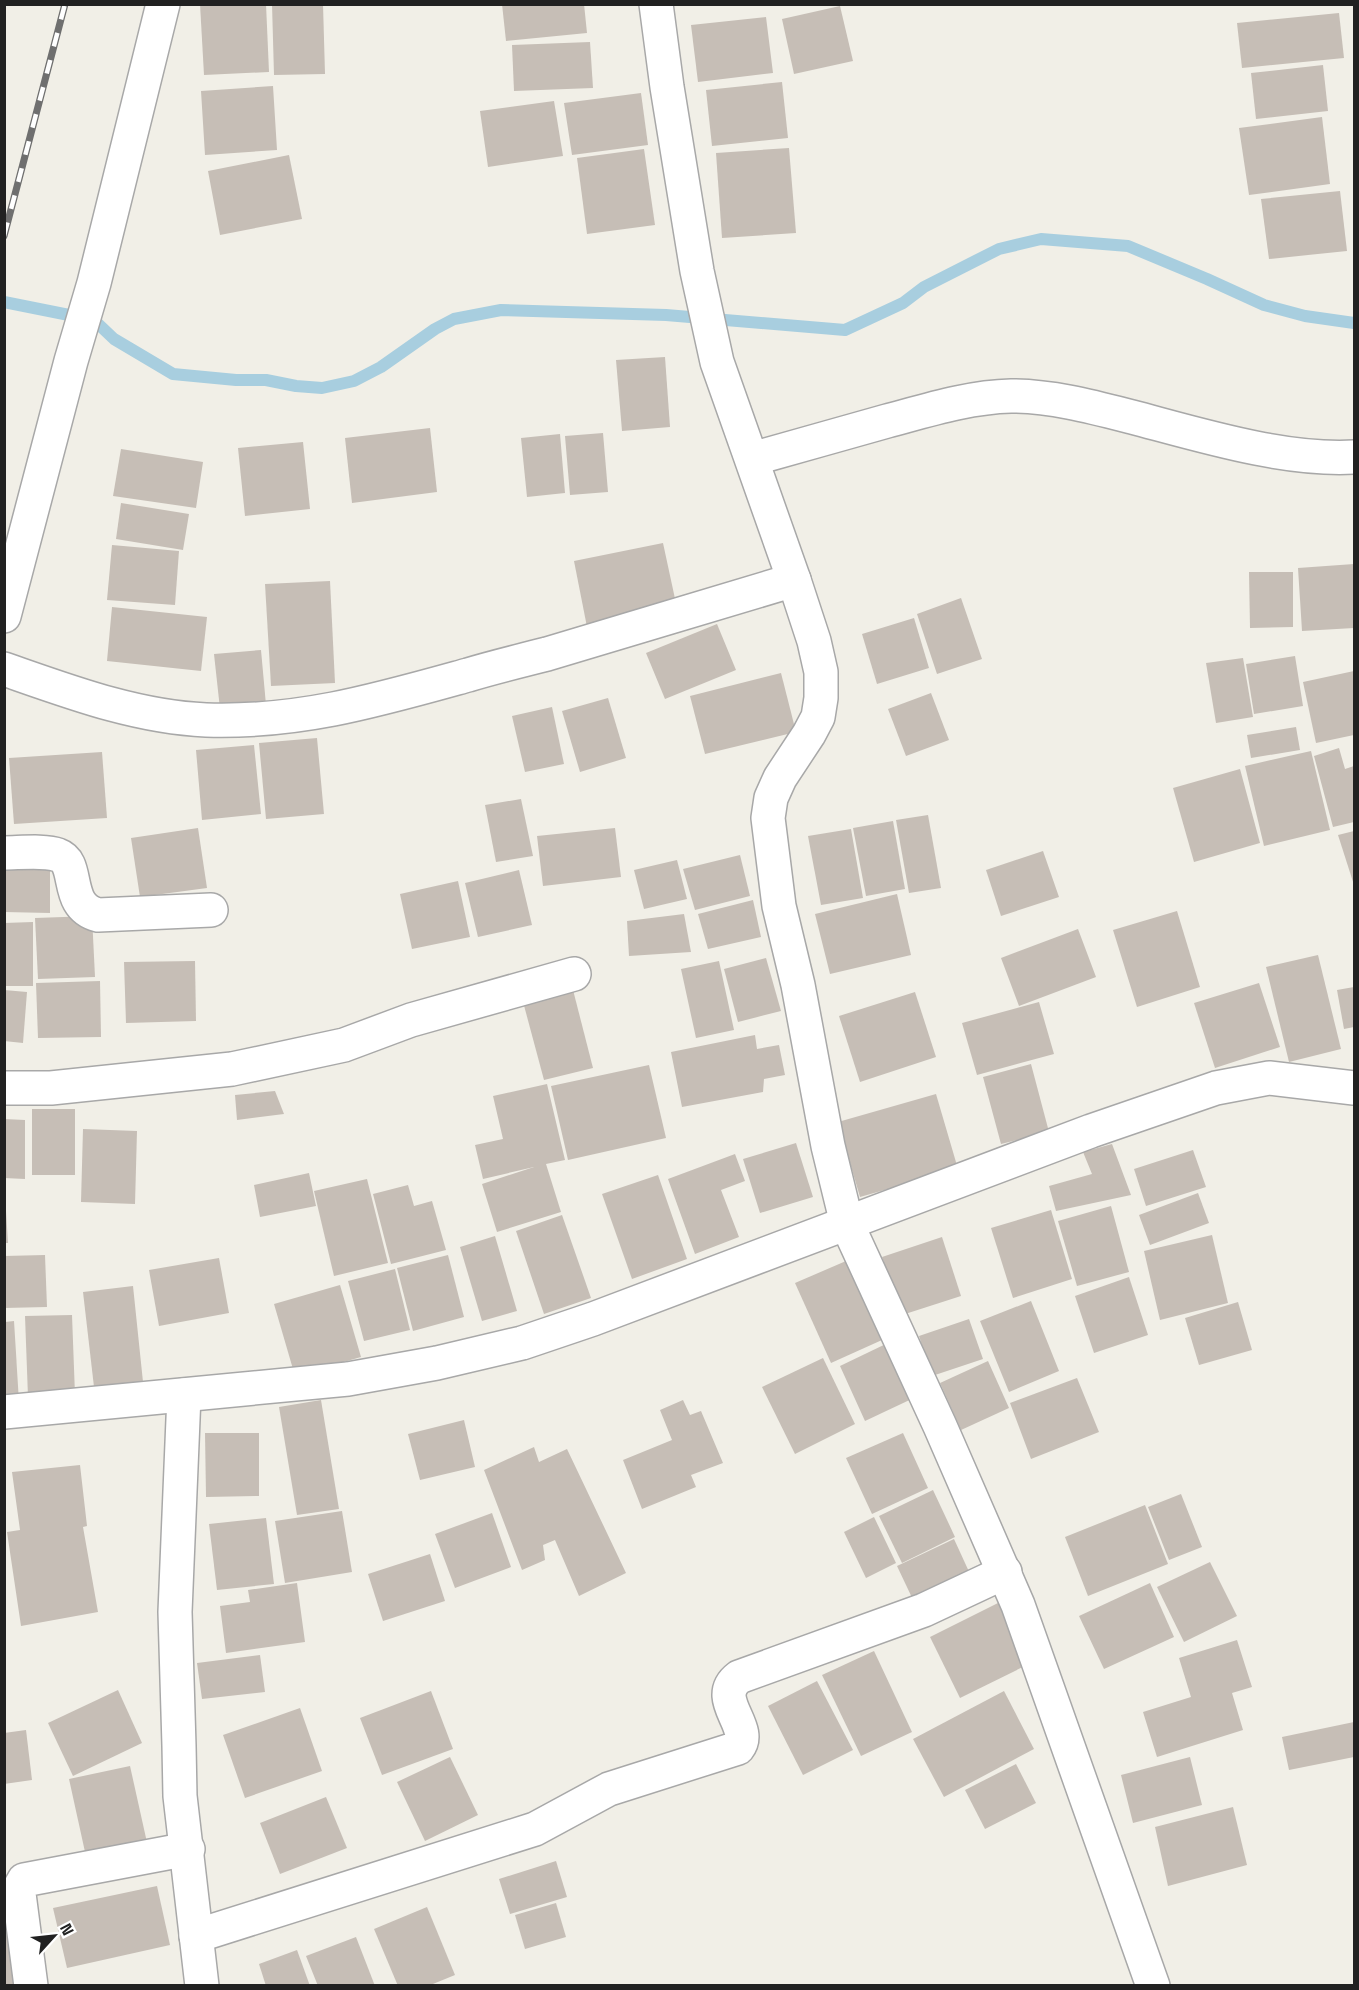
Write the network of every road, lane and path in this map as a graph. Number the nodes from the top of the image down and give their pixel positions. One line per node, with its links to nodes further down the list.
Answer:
1 (163, 4): 6 (street)
2 (656, 4): 4 (street)
3 (1354, 457): 4 (street)
4 (752, 459): 5 (street)
5 (794, 580): 7 (street); 13 (street)
6 (4, 616)
7 (4, 669)
8 (4, 853): 9 (street)
9 (211, 910)
10 (574, 974): 11 (street)
11 (4, 1088)
12 (1354, 1088): 13 (street)
13 (847, 1224): 14 (street); 16 (street)
14 (184, 1395): 15 (street); 17 (street)
15 (4, 1412)
16 (1005, 1572): 18 (street); 21 (street)
17 (188, 1849): 18 (street); 19 (street)
18 (196, 1936): 20 (street)
19 (31, 1986)
20 (202, 1986)
21 (1153, 1986)

